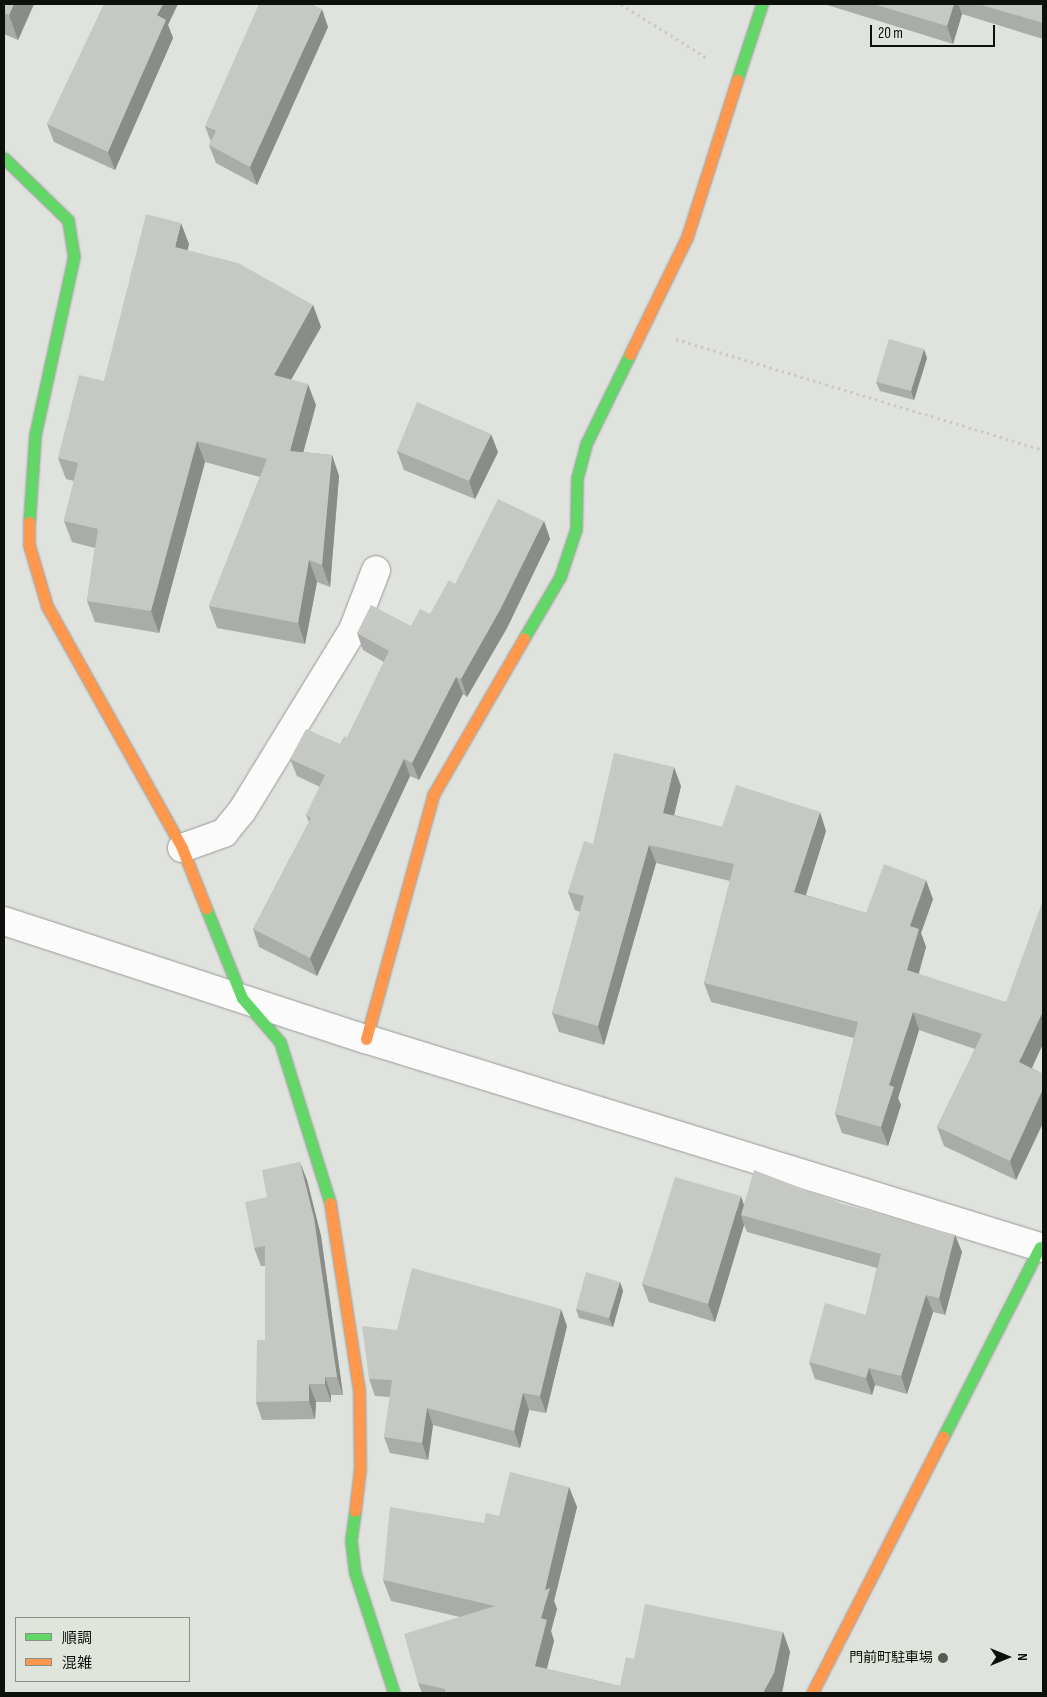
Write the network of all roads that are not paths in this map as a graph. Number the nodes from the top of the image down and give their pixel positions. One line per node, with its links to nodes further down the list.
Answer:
1 (762, 4): 7 (street)
2 (4, 158): 4 (street)
3 (376, 570): 4 (street)
4 (182, 848): 6 (street)
5 (4, 921): 6 (street)
6 (242, 998): 7 (street); 9 (street)
7 (366, 1039): 8 (street)
8 (1042, 1245): 10 (street)
9 (394, 1693)
10 (812, 1693)

